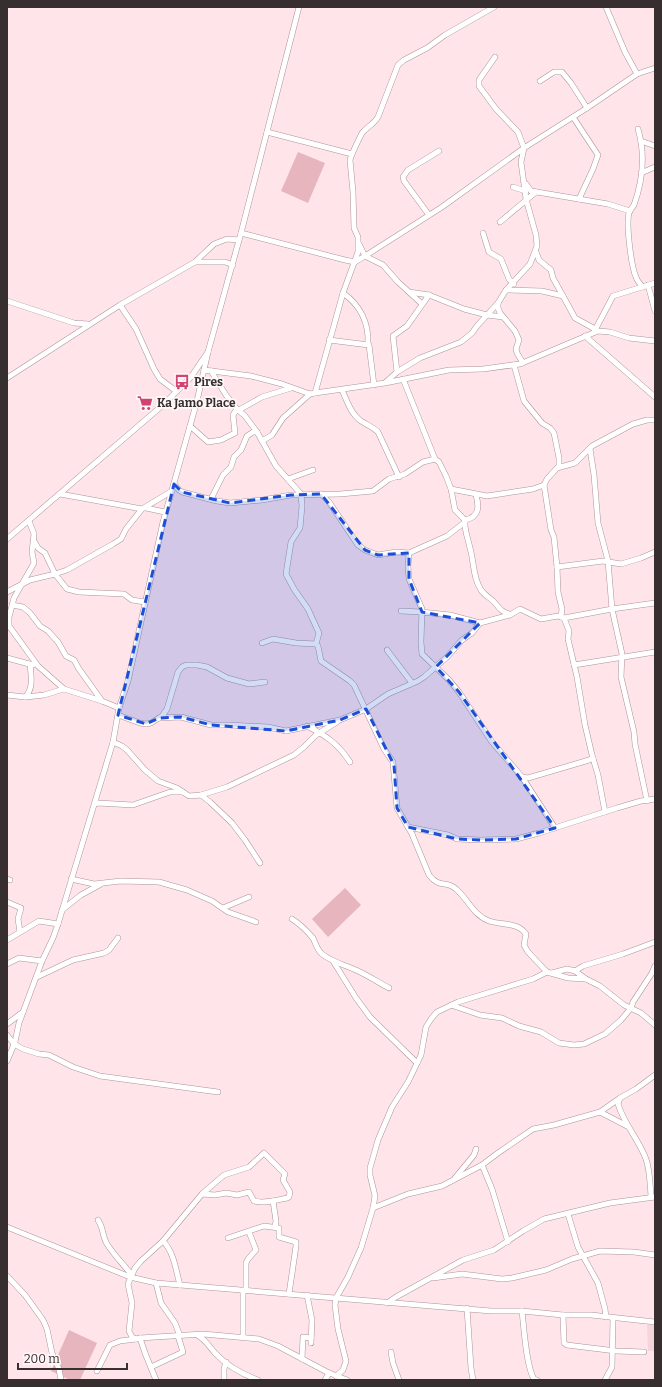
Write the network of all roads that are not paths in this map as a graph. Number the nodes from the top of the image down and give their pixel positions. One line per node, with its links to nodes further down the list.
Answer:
1 (299, 7): 12 (street)
2 (494, 7): 17 (street)
3 (614, 7): 4 (street)
4 (607, 8): 7 (street)
5 (495, 57): 15 (street)
6 (655, 68): 7 (street)
7 (637, 74): 9 (street)
8 (540, 81): 9 (street)
9 (587, 108): 10 (street)
10 (573, 117): 15 (street); 25 (street)
11 (638, 128): 13 (street)
12 (267, 132): 17 (street); 29 (street)
13 (641, 141): 14 (street); 19 (street)
14 (655, 146)
15 (524, 148): 20 (street); 27 (street)
16 (438, 151): 27 (street)
17 (352, 154): 32 (street)
18 (655, 167): 19 (street)
19 (641, 173): 26 (street)
20 (524, 180): 22 (street); 23 (street)
21 (513, 188): 22 (street)
22 (526, 191): 24 (street)
23 (536, 192): 24 (street); 25 (street)
24 (526, 199): 28 (street); 33 (street)
25 (579, 199): 26 (street)
26 (630, 211): 40 (street)
27 (428, 214): 34 (street)
28 (500, 222)
29 (241, 233): 31 (street); 36 (street)
30 (483, 233): 38 (street)
31 (239, 240): 35 (street); 37 (street)
32 (358, 242): 34 (street); 36 (street)
33 (536, 251): 38 (street); 46 (street)
34 (365, 256): 36 (street); 44 (street)
35 (195, 262): 37 (street); 50 (street)
36 (355, 262): 43 (street)
37 (232, 265): 60 (street)
38 (513, 282): 41 (street); 42 (street)
39 (655, 283): 40 (street)
40 (645, 286): 51 (street); 55 (street)
41 (506, 290): 42 (street); 48 (street)
42 (518, 290): 46 (street)
43 (343, 292): 57 (street); 59 (street)
44 (410, 292): 45 (street); 49 (street)
45 (429, 294): 49 (street); 52 (street)
46 (563, 296): 55 (street)
47 (7, 301): 54 (street)
48 (498, 303): 52 (street); 53 (street)
49 (422, 304): 65 (street)
50 (120, 305): 54 (street); 72 (street)
51 (655, 311)
52 (487, 315): 53 (street); 65 (street)
53 (503, 317): 61 (street)
54 (89, 324): 66 (street)
55 (595, 331): 56 (street); 58 (street)
56 (585, 336): 61 (street); 74 (street)
57 (329, 340): 59 (street); 73 (street)
58 (655, 341)
59 (368, 344): 69 (street)
60 (208, 352): 63 (street); 72 (street)
61 (523, 363): 62 (street)
62 (514, 365): 67 (street); 82 (street)
63 (204, 370): 64 (street); 77 (street)
64 (211, 371): 70 (street); 75 (street)
65 (397, 372): 68 (street)
66 (7, 378)
67 (403, 379): 68 (street); 81 (street)
68 (385, 383): 69 (street)
69 (374, 385): 71 (street)
70 (291, 388): 73 (street); 75 (street)
71 (342, 390): 73 (street); 84 (street)
72 (176, 391): 91 (street)
73 (312, 394): 79 (street)
74 (655, 397)
75 (238, 409): 77 (street); 78 (street)
76 (655, 420): 80 (street)
77 (190, 426): 86 (street)
78 (257, 432): 79 (street); 97 (street)
79 (262, 441): 85 (street)
80 (590, 449): 82 (street); 107 (street)
81 (435, 459): 84 (street); 89 (street)
82 (559, 466): 87 (street)
83 (313, 470): 85 (street)
84 (399, 477): 94 (street)
85 (288, 479): 88 (street)
86 (174, 484): 90 (street); 97 (street)
87 (544, 485): 96 (street); 108 (street)
88 (295, 487): 92 (street); 95 (street)
89 (451, 489): 96 (street); 102 (street)
90 (172, 491): 99 (street); 100 (street)
91 (60, 494): 99 (street); 101 (street)
92 (301, 494): 93 (street); 95 (street); 123 (street)
93 (321, 494): 94 (street); 98 (street)
94 (330, 494): 98 (street)
95 (291, 495): 97 (street)
96 (476, 495): 102 (street)
97 (210, 499)
98 (329, 502): 106 (street)
99 (144, 509): 100 (street); 109 (street)
100 (163, 511): 112 (street)
101 (29, 521): 103 (street); 104 (street)
102 (465, 521): 106 (street); 118 (street)
103 (7, 540)
104 (34, 541): 109 (street); 110 (street)
105 (655, 552): 107 (street)
106 (409, 553): 117 (street)
107 (608, 561): 108 (street); 115 (street)
108 (557, 567): 119 (street)
109 (55, 574): 110 (street); 112 (street)
110 (21, 584): 111 (street); 114 (street)
111 (7, 592)
112 (145, 602): 138 (street)
113 (655, 603): 115 (street)
114 (12, 605): 121 (street); 137 (street)
115 (612, 609): 119 (street); 126 (street)
116 (401, 611): 117 (street)
117 (421, 612): 120 (street); 131 (street)
118 (510, 615): 119 (street); 120 (street)
119 (562, 618): 129 (street)
120 (480, 623): 131 (street)
121 (8, 627): 130 (street)
122 (262, 643): 123 (street)
123 (316, 644): 139 (street)
124 (388, 650): 133 (street)
125 (655, 652): 126 (street)
126 (622, 657): 129 (street); 152 (street)
127 (7, 658): 128 (street)
128 (30, 664): 130 (street); 136 (street)
129 (574, 665): 146 (street)
130 (38, 666): 134 (street)
131 (436, 667): 133 (street); 148 (street)
132 (265, 682): 141 (street)
133 (412, 683): 139 (street)
134 (64, 689): 136 (street); 137 (street)
135 (7, 695): 136 (street)
136 (25, 697)
137 (102, 701): 138 (street)
138 (119, 708): 140 (street)
139 (366, 709): 142 (street); 155 (street)
140 (118, 715): 141 (street); 145 (street)
141 (159, 718): 143 (street)
142 (340, 720): 143 (street); 144 (street)
143 (308, 726): 144 (street)
144 (321, 733): 147 (street); 150 (street)
145 (113, 742): 149 (street); 153 (street)
146 (593, 758): 148 (street); 154 (street)
147 (350, 762)
148 (522, 777): 156 (street)
149 (183, 792): 150 (street); 153 (street)
150 (201, 795): 157 (street)
151 (655, 799): 152 (street)
152 (647, 800): 154 (street)
153 (95, 804): 158 (street)
154 (605, 812): 156 (street)
155 (408, 827): 156 (street); 176 (street)
156 (555, 828)
157 (260, 863)
158 (71, 879): 159 (street); 163 (street)
159 (104, 883): 162 (street); 163 (street)
160 (249, 897): 162 (street)
161 (7, 902): 167 (street)
162 (223, 908): 165 (street)
163 (62, 910): 166 (street)
164 (292, 919): 172 (street)
165 (256, 922)
166 (58, 924): 167 (street); 171 (street)
167 (20, 932): 169 (street)
168 (118, 938): 177 (street)
169 (7, 940)
170 (655, 942): 175 (street)
171 (42, 961): 173 (street); 177 (street)
172 (333, 961): 179 (street); 188 (street)
173 (7, 964)
174 (655, 966): 181 (street)
175 (575, 971): 176 (street); 178 (street)
176 (550, 973): 178 (street); 180 (street)
177 (37, 977): 182 (street)
178 (586, 979): 181 (street)
179 (389, 988)
180 (451, 1006): 181 (street); 188 (street)
181 (631, 1008): 184 (street)
182 (23, 1012): 183 (street); 186 (street)
183 (7, 1024)
184 (655, 1025)
185 (7, 1035): 186 (street)
186 (14, 1044): 187 (street); 190 (street)
187 (7, 1061)
188 (417, 1063): 200 (street)
189 (655, 1075): 191 (street)
190 (218, 1092)
191 (620, 1098): 192 (street); 193 (street)
192 (600, 1112): 193 (street); 195 (street)
193 (629, 1127): 198 (street)
194 (476, 1150): 196 (street)
195 (482, 1166): 196 (street); 208 (street)
196 (453, 1180): 200 (street)
197 (202, 1194): 199 (street); 199 (street); 207 (street)
198 (653, 1196): 201 (street)
199 (273, 1201): 204 (street)
200 (373, 1208): 219 (street)
201 (568, 1214): 208 (street); 210 (street)
202 (98, 1220): 212 (street)
203 (7, 1227): 212 (street)
204 (275, 1227): 205 (street); 217 (street)
205 (249, 1232): 206 (street); 216 (street)
206 (228, 1238)
207 (163, 1241): 212 (street); 215 (street)
208 (508, 1242): 213 (street)
209 (655, 1255): 210 (street)
210 (584, 1256): 213 (street); 224 (street)
211 (7, 1276): 240 (street)
212 (131, 1276): 214 (street); 230 (street)
213 (430, 1278): 220 (street)
214 (156, 1282): 215 (street); 228 (street)
215 (180, 1285): 216 (street)
216 (244, 1291): 217 (street); 229 (street)
217 (289, 1294): 218 (street)
218 (307, 1296): 219 (street); 234 (street)
219 (336, 1298): 220 (street); 239 (street)
220 (387, 1303): 221 (street)
221 (468, 1308): 222 (street); 247 (street)
222 (522, 1311): 223 (street); 248 (street)
223 (563, 1315): 224 (street); 231 (street)
224 (606, 1317): 225 (street)
225 (613, 1318): 226 (street); 231 (street)
226 (655, 1322)
227 (197, 1335): 228 (street); 229 (street); 235 (street)
228 (179, 1336): 230 (street); 236 (street)
229 (243, 1337): 234 (street)
230 (138, 1338): 236 (street); 237 (street)
231 (613, 1350): 233 (street); 249 (street)
232 (391, 1352): 246 (street)
233 (644, 1352)
234 (302, 1359): 238 (street)
235 (226, 1362): 242 (street); 243 (street)
236 (151, 1367): 241 (street)
237 (97, 1371)
238 (329, 1373): 239 (street); 244 (street)
239 (336, 1376): 245 (street)
240 (61, 1380)
241 (156, 1380)
242 (224, 1380)
243 (258, 1380)
244 (325, 1380)
245 (347, 1380)
246 (399, 1380)
247 (473, 1380)
248 (537, 1380)
249 (605, 1380)

